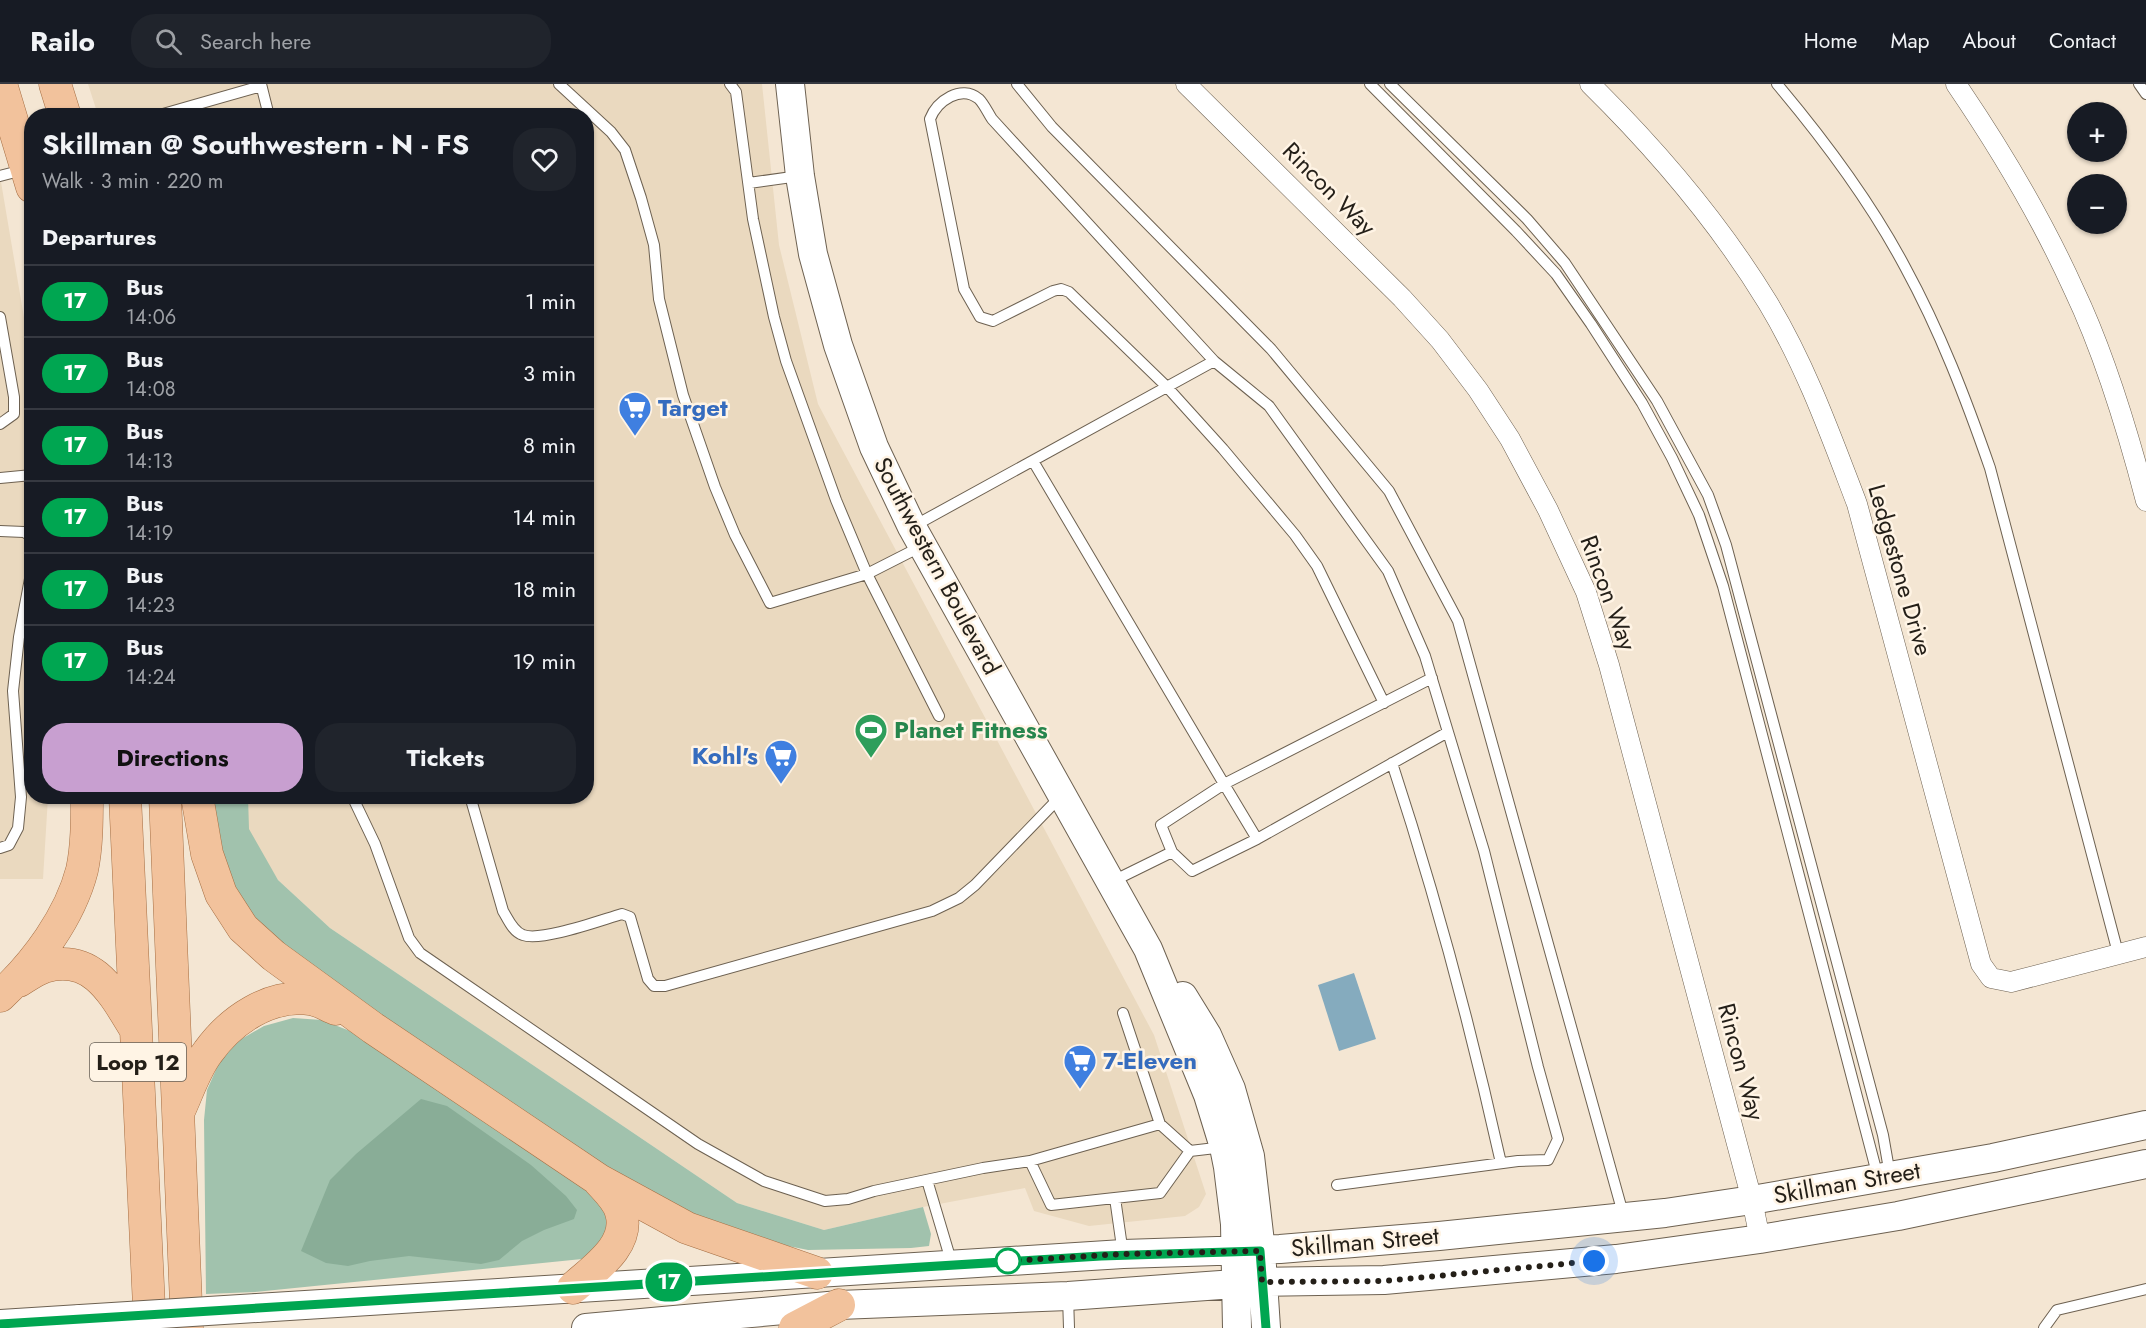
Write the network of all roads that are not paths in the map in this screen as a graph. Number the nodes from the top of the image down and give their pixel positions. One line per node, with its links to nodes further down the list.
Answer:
1 (1, 84): 22 (main road)
2 (55, 84): 16 (main road)
3 (559, 84): 19 (lane)
4 (730, 84): 23 (lane)
5 (790, 84): 21 (main road, Southwestern Boulevard)
6 (1017, 84): 75 (lane)
7 (1186, 84): 74 (street, Rincon Way)
8 (1370, 84): 69 (lane)
9 (1390, 84): 69 (lane)
10 (1590, 84): 56 (street, Ledgestone Drive)
11 (1777, 84): 56 (lane)
12 (1956, 84): 31 (street)
13 (2139, 84): 15 (lane)
14 (261, 85): 17 (lane); 18 (lane)
15 (2146, 94)
16 (62, 108)
17 (183, 108)
18 (267, 108)
19 (585, 108)
20 (594, 116): 35 (lane)
21 (800, 176): 23 (lane); 34 (main road, Southwestern Boulevard)
22 (19, 177)
23 (748, 183): 35 (lane)
24 (0, 317): 27 (lane)
25 (1215, 361): 26 (lane); 26 (lane); 37 (lane)
26 (1167, 387): 28 (lane); 38 (lane)
27 (0, 424)
28 (1033, 460): 34 (lane); 42 (lane)
29 (24, 476): 30 (lane)
30 (0, 478)
31 (2145, 496)
32 (0, 531): 33 (lane)
33 (24, 532)
34 (917, 536): 35 (lane); 43 (main road, Southwestern Boulevard)
35 (867, 574): 39 (lane)
36 (24, 610): 51 (lane)
37 (1432, 678): 38 (lane); 40 (lane)
38 (1384, 703): 42 (lane)
39 (939, 716)
40 (1448, 732): 41 (lane); 67 (lane)
41 (1392, 763): 50 (lane); 67 (lane)
42 (1224, 784): 50 (lane); 52 (lane)
43 (1062, 795): 49 (lane); 53 (main road, Southwestern Boulevard)
44 (87, 804): 57 (main road)
45 (125, 804): 60 (main road, Loop 12)
46 (165, 804): 61 (main road, Loop 12)
47 (198, 804): 59 (main road)
48 (356, 804): 71 (lane)
49 (472, 804)
50 (1257, 839): 52 (lane)
51 (0, 848)
52 (1172, 852): 53 (lane)
53 (1111, 882): 55 (main road, Southwestern Boulevard)
54 (2146, 947): 56 (street, Ledgestone Drive)
55 (1148, 948): 64 (main road, Southwestern Boulevard); 77 (main road, Southwestern Boulevard)
56 (2118, 953)
57 (7, 990): 60 (main road)
58 (1123, 1013): 62 (lane)
59 (373, 1028): 61 (main road); 70 (main road)
60 (137, 1032): 88 (main road, Loop 12)
61 (177, 1114): 89 (main road, Loop 12)
62 (1160, 1124): 65 (lane); 66 (lane)
63 (2146, 1125): 69 (main road, Skillman Street)
64 (1224, 1147): 65 (lane); 77 (main road, Southwestern Boulevard)
65 (1190, 1151): 73 (lane)
66 (1030, 1161): 71 (lane); 73 (lane)
67 (1502, 1163): 72 (lane)
68 (2146, 1164): 76 (main road, Skillman Street)
69 (1884, 1176): 74 (main road, Skillman Street)
70 (599, 1180): 80 (main road); 82 (main road)
71 (927, 1180): 79 (lane)
72 (1337, 1185)
73 (1114, 1198): 78 (lane)
74 (1752, 1200): 75 (main road, Skillman Street); 76 (street, Rincon Way)
75 (1624, 1218): 77 (main road, Skillman Street)
76 (1760, 1239): 81 (main road, Skillman Street)
77 (1247, 1251): 78 (main road, Skillman Street); 81 (main road, Southwestern Boulevard)
78 (1123, 1254): 79 (main road, Skillman Street)
79 (952, 1265): 80 (main road, Skillman Street); 85 (main road)
80 (817, 1273): 82 (main road, Skillman Street)
81 (1249, 1283): 84 (main road, Skillman Street); 93 (main road, Southwestern Boulevard); 94 (main road, Southwestern Boulevard)
82 (573, 1288): 87 (main road, Skillman Street, bridge)
83 (2146, 1289): 95 (lane)
84 (1068, 1296): 85 (main road, Skillman Street); 92 (lane)
85 (959, 1300): 86 (main road, Skillman Street)
86 (839, 1305): 90 (main road, Skillman Street); 91 (main road)
87 (0, 1324)
88 (150, 1328)
89 (187, 1328)
90 (586, 1328)
91 (795, 1328)
92 (1069, 1328)
93 (1238, 1328)
94 (1266, 1328)
95 (2044, 1328)

